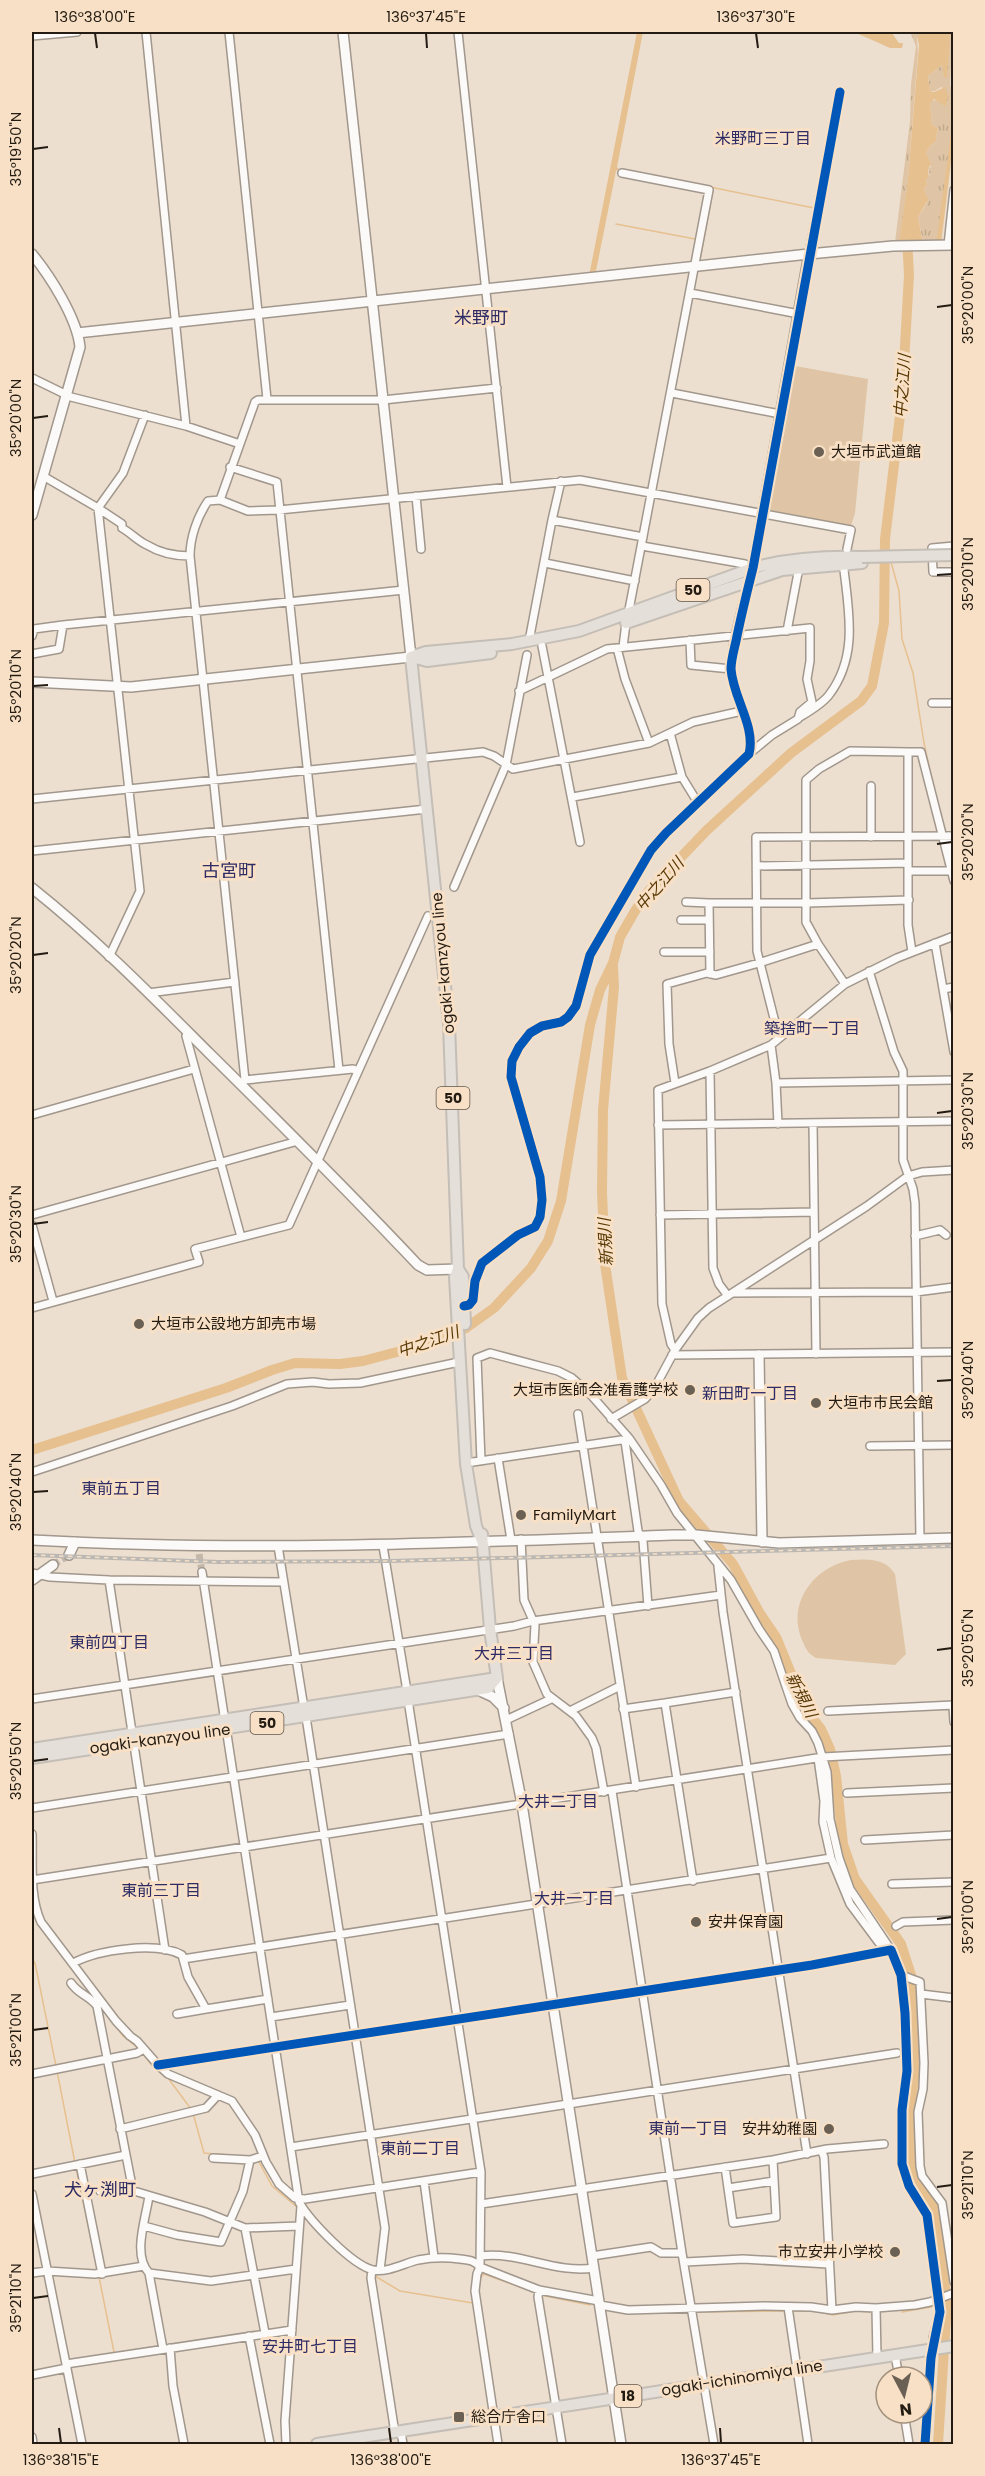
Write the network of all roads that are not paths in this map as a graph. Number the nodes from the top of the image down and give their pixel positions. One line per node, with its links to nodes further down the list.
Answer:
1 (76, 32): 6 (street)
2 (146, 32): 19 (street)
3 (229, 32): 17 (street)
4 (343, 32): 16 (street)
5 (458, 32): 14 (street)
6 (32, 36)
7 (840, 92): 12 (street)
8 (622, 173): 13 (street)
9 (954, 190): 10 (street)
10 (949, 245): 12 (street)
11 (32, 254): 20 (street)
12 (810, 254): 13 (street); 18 (street)
13 (695, 266): 14 (street); 15 (street)
14 (486, 289): 16 (street); 22 (street)
15 (690, 293): 18 (street); 23 (street)
16 (372, 301): 17 (street); 26 (street)
17 (259, 314): 19 (street); 25 (street)
18 (799, 314): 27 (street)
19 (177, 321): 20 (street); 29 (street)
20 (77, 333): 24 (street)
21 (32, 378): 24 (street)
22 (497, 388): 26 (street); 34 (street)
23 (672, 393): 27 (street); 35 (street)
24 (67, 394): 28 (street); 32 (street)
25 (267, 399): 26 (street); 30 (street)
26 (382, 400): 37 (street)
27 (780, 414): 42 (street)
28 (145, 416): 29 (street); 40 (street)
29 (186, 426): 30 (street)
30 (240, 444): 31 (street)
31 (230, 467): 38 (street); 41 (street)
32 (43, 476): 39 (street); 40 (street)
33 (560, 481): 34 (street); 35 (street); 43 (street)
34 (507, 487): 36 (street)
35 (652, 495): 42 (street); 44 (street)
36 (416, 496): 37 (street); 47 (street)
37 (393, 499): 41 (street); 60 (street)
38 (219, 500): 41 (street); 50 (street)
39 (32, 508)
40 (98, 508): 50 (street); 64 (street)
41 (279, 510): 61 (street)
42 (762, 515): 48 (street); 54 (street)
43 (552, 520): 44 (street); 53 (street)
44 (643, 537): 45 (street)
45 (642, 546): 54 (street); 59 (street)
46 (954, 546): 56 (street)
47 (421, 549)
48 (846, 549)
49 (954, 555): 51 (main road, 50, bridge)
50 (190, 556): 62 (street)
51 (863, 560): 52 (main road, 50); 54 (main road, 50); 58 (main road, 50)
52 (954, 562)
53 (545, 563): 59 (street); 71 (street)
54 (749, 566): 58 (street); 63 (main road, 50)
55 (844, 570): 85 (street)
56 (954, 572)
57 (798, 573): 66 (street)
58 (750, 579): 63 (main road, 50); 67 (street)
59 (635, 581): 63 (street)
60 (404, 590): 61 (street); 74 (street)
61 (289, 601): 62 (street); 75 (street)
62 (196, 611): 64 (street); 78 (street)
63 (627, 619): 70 (main road, 50); 71 (main road, 50); 72 (street)
64 (110, 620): 65 (street); 80 (street)
65 (63, 625): 68 (street); 73 (street)
66 (787, 631): 67 (street); 85 (street)
67 (737, 635): 69 (street); 76 (street)
68 (32, 636)
69 (690, 640): 72 (street); 76 (street)
70 (542, 646): 71 (main road, 50); 77 (street)
71 (527, 647): 74 (main road, 50); 81 (street)
72 (620, 647): 77 (street); 87 (street)
73 (32, 654)
74 (411, 657): 75 (street); 90 (main road, ogaki-kanzyou line / 50)
75 (296, 669): 78 (street); 93 (street)
76 (731, 669): 84 (street)
77 (549, 677): 81 (street); 91 (street)
78 (203, 679): 80 (street); 95 (street)
79 (32, 682): 80 (street)
80 (117, 688): 97 (street)
81 (519, 691): 92 (street)
82 (932, 703): 83 (street)
83 (954, 703)
84 (742, 711): 86 (street); 89 (street)
85 (798, 719): 89 (street)
86 (670, 734): 87 (street); 94 (street)
87 (649, 743): 91 (street)
88 (908, 752): 104 (street); 105 (street); 107 (street)
89 (749, 754): 100 (street)
90 (422, 758): 92 (street); 93 (street); 101 (main road, ogaki-kanzyou line / 50)
91 (565, 760): 92 (street); 98 (street)
92 (504, 764): 118 (street)
93 (307, 770): 95 (street); 102 (street)
94 (682, 777): 98 (street); 100 (street)
95 (214, 780): 97 (street); 103 (street)
96 (871, 786): 106 (street)
97 (130, 789): 99 (street); 108 (street)
98 (573, 797): 109 (street)
99 (32, 799)
100 (698, 803): 184 (street)
101 (427, 809): 102 (street); 177 (main road, ogaki-kanzyou line / 50)
102 (312, 822): 103 (street); 148 (street)
103 (219, 830): 108 (street); 138 (street)
104 (947, 836): 107 (street); 111 (street); 116 (street)
105 (807, 837): 106 (street); 113 (street); 114 (street)
106 (871, 837): 107 (street)
107 (909, 837): 112 (street)
108 (135, 840): 110 (street); 134 (street)
109 (580, 842)
110 (32, 851)
111 (954, 855)
112 (908, 863): 113 (street); 115 (street)
113 (807, 865): 114 (street); 124 (street)
114 (757, 866): 122 (street)
115 (909, 871): 116 (street); 120 (street)
116 (951, 871): 117 (street)
117 (954, 881)
118 (454, 886)
119 (32, 888): 134 (street)
120 (909, 900): 124 (street); 133 (street)
121 (686, 902): 123 (street)
122 (758, 902): 123 (street); 124 (street); 135 (street)
123 (709, 903): 127 (street)
124 (807, 903): 130 (street)
125 (428, 916): 149 (street)
126 (681, 920): 127 (street)
127 (709, 920): 132 (street)
128 (954, 936): 129 (street)
129 (935, 943): 133 (street); 141 (street)
130 (818, 944): 135 (street); 139 (street)
131 (664, 952): 132 (street)
132 (710, 952): 137 (street)
133 (912, 952): 136 (street)
134 (109, 957): 142 (street)
135 (759, 963): 137 (street); 144 (street)
136 (869, 972): 139 (street); 152 (street)
137 (710, 974): 154 (street)
138 (235, 982): 142 (street); 153 (street)
139 (845, 984): 144 (street)
140 (954, 987): 141 (street)
141 (943, 989): 146 (street)
142 (148, 993): 143 (street)
143 (188, 1032): 147 (street); 153 (street)
144 (779, 1038): 145 (street)
145 (771, 1045): 150 (street); 155 (street)
146 (954, 1052)
147 (194, 1069): 156 (street); 165 (street)
148 (339, 1070): 149 (street); 153 (street)
149 (357, 1071): 164 (street)
150 (710, 1071): 154 (street); 160 (street)
151 (954, 1080): 152 (street)
152 (903, 1081): 155 (street); 158 (street)
153 (243, 1082): 163 (street)
154 (675, 1083): 162 (street)
155 (776, 1083): 161 (street)
156 (32, 1114)
157 (954, 1121): 158 (street)
158 (904, 1122): 159 (street); 167 (street)
159 (813, 1123): 161 (street); 168 (street)
160 (712, 1124): 161 (street); 162 (street); 169 (street)
161 (778, 1124)
162 (658, 1125): 171 (street)
163 (298, 1141): 164 (street); 165 (street)
164 (318, 1161): 175 (street); 177 (street)
165 (221, 1163): 170 (street); 175 (street)
166 (954, 1170): 167 (street)
167 (908, 1176): 174 (street); 176 (street)
168 (814, 1212): 169 (street); 176 (street)
169 (712, 1214): 171 (street); 181 (street)
170 (32, 1215)
171 (660, 1215): 187 (street)
172 (32, 1225): 182 (street)
173 (946, 1235): 174 (street)
174 (915, 1236): 180 (street)
175 (241, 1237): 182 (street)
176 (814, 1239): 179 (street); 181 (street)
177 (458, 1269): 184 (main road, ogaki-kanzyou line / 50)
178 (954, 1287): 180 (street)
179 (815, 1292): 180 (street); 181 (street); 188 (street)
180 (916, 1292): 185 (street)
181 (730, 1295): 187 (street)
182 (53, 1302): 183 (street)
183 (32, 1308)
184 (462, 1311): 190 (main road, ogaki-kanzyou line / 50)
185 (918, 1352): 186 (street); 188 (street); 197 (street)
186 (954, 1352)
187 (674, 1353): 189 (street); 192 (street)
188 (816, 1354): 189 (street)
189 (759, 1355): 210 (street)
190 (461, 1358): 199 (main road, ogaki-kanzyou line / 50); 200 (street); 208 (main road, ogaki-kanzyou line / 50)
191 (578, 1414): 194 (street)
192 (611, 1419): 193 (street); 199 (street)
193 (627, 1440): 194 (street); 201 (street); 202 (street)
194 (583, 1444): 198 (street); 203 (street)
195 (954, 1445): 197 (street)
196 (870, 1446): 197 (street)
197 (918, 1446): 204 (street)
198 (498, 1458): 199 (street); 207 (street)
199 (477, 1461): 208 (main road, ogaki-kanzyou line / 50)
200 (32, 1472)
201 (700, 1535): 202 (street); 210 (street); 214 (street)
202 (640, 1536): 203 (street); 223 (street)
203 (597, 1537): 207 (street); 224 (street)
204 (920, 1539): 205 (street); 210 (street)
205 (954, 1539)
206 (32, 1540): 209 (street)
207 (516, 1540): 208 (street); 225 (street)
208 (482, 1541): 212 (street); 226 (main road, ogaki-kanzyou line / 50)
209 (75, 1542): 211 (street); 213 (street)
210 (762, 1542)
211 (278, 1546): 212 (street); 221 (street)
212 (383, 1546): 227 (street)
213 (69, 1554)
214 (717, 1564): 222 (street); 253 (street)
215 (53, 1566): 217 (street)
216 (201, 1572): 220 (street)
217 (36, 1574): 218 (street); 219 (street)
218 (32, 1580)
219 (109, 1580): 220 (street); 231 (street)
220 (202, 1581): 221 (street); 229 (street)
221 (283, 1582): 228 (street)
222 (721, 1595): 223 (street); 234 (street)
223 (648, 1606): 224 (street)
224 (608, 1612): 225 (street); 232 (street)
225 (533, 1621): 226 (street); 237 (street)
226 (490, 1629): 227 (street); 230 (main road, ogaki-kanzyou line / 50)
227 (399, 1642): 228 (street); 235 (street)
228 (297, 1659): 229 (street); 244 (street)
229 (217, 1672): 231 (street); 247 (street)
230 (498, 1678): 233 (main road, ogaki-kanzyou line / 50); 235 (main road, ogaki-kanzyou line / 50); 240 (street)
231 (124, 1686): 236 (street); 249 (street)
232 (620, 1686): 241 (street); 242 (street)
233 (478, 1690): 235 (main road, ogaki-kanzyou line / 50); 240 (street)
234 (736, 1692): 238 (street); 256 (street)
235 (408, 1696): 244 (main road, ogaki-kanzyou line / 50); 251 (street)
236 (32, 1699)
237 (551, 1699): 242 (street); 245 (street)
238 (665, 1703): 241 (street); 258 (street)
239 (953, 1706): 243 (street); 246 (street)
240 (504, 1708): 245 (street)
241 (623, 1709): 259 (street)
242 (570, 1711): 262 (street)
243 (828, 1711)
244 (305, 1712): 247 (main road, ogaki-kanzyou line / 50); 255 (street)
245 (506, 1720): 248 (street)
246 (954, 1722)
247 (225, 1724): 249 (main road, ogaki-kanzyou line / 50); 257 (street)
248 (509, 1734): 251 (street); 264 (street)
249 (132, 1738): 250 (main road, ogaki-kanzyou line / 50); 254 (main road, ogaki-kanzyou line / 50); 261 (street)
250 (32, 1749)
251 (416, 1749): 255 (street); 266 (street)
252 (954, 1750): 253 (street)
253 (822, 1757): 256 (street); 272 (street); 287 (street)
254 (32, 1758)
255 (312, 1765): 257 (street); 268 (street)
256 (748, 1769): 258 (street); 274 (street)
257 (233, 1777): 261 (street); 271 (street)
258 (677, 1780): 259 (street); 276 (street)
259 (636, 1787): 262 (street)
260 (954, 1788): 263 (street)
261 (141, 1791): 265 (street); 273 (street)
262 (608, 1791): 264 (street); 279 (street)
263 (847, 1793)
264 (522, 1804): 266 (street); 280 (street)
265 (32, 1808)
266 (427, 1819): 268 (street); 281 (street)
267 (32, 1834): 275 (street)
268 (324, 1835): 271 (street); 284 (street)
269 (954, 1835): 270 (street)
270 (865, 1840)
271 (244, 1847): 273 (street); 285 (street)
272 (831, 1858): 274 (street); 287 (street)
273 (151, 1861): 275 (street); 286 (street)
274 (763, 1870): 276 (street); 290 (street)
275 (32, 1880): 289 (street)
276 (693, 1881): 279 (street)
277 (954, 1882): 278 (street)
278 (892, 1884)
279 (627, 1891): 280 (street); 293 (street)
280 (538, 1904): 281 (street); 297 (street)
281 (443, 1919): 284 (street); 302 (street)
282 (954, 1920): 283 (street)
283 (896, 1926)
284 (339, 1934): 285 (street); 298 (street)
285 (260, 1948): 288 (street); 296 (street)
286 (165, 1950): 288 (street); 289 (street)
287 (888, 1951): 290 (street); 291 (street)
288 (183, 1959): 299 (street)
289 (73, 1963): 305 (street)
290 (778, 1969): 293 (street); 309 (street)
291 (901, 1975): 294 (street); 364 (street)
292 (71, 1983): 307 (street)
293 (642, 1991): 297 (street); 311 (street)
294 (921, 1994): 295 (street); 361 (street)
295 (954, 1998)
296 (268, 1999): 299 (street); 301 (street)
297 (553, 2004): 302 (street); 313 (street)
298 (350, 2005): 301 (street); 303 (street)
299 (207, 2009): 300 (street)
300 (177, 2014)
301 (271, 2017): 304 (street)
302 (457, 2019): 303 (street); 314 (street)
303 (355, 2035): 304 (street); 316 (street)
304 (276, 2047): 308 (street); 318 (street)
305 (142, 2051): 307 (street); 308 (street)
306 (897, 2053): 309 (street)
307 (106, 2059): 310 (street); 315 (street)
308 (158, 2066): 312 (street)
309 (794, 2068): 311 (street); 320 (street)
310 (32, 2074)
311 (658, 2090): 313 (street); 329 (street)
312 (218, 2095): 315 (street); 323 (street)
313 (569, 2103): 314 (street); 334 (street)
314 (473, 2118): 316 (street); 327 (street)
315 (120, 2129): 321 (street)
316 (370, 2135): 318 (street); 332 (street)
317 (884, 2144): 319 (street)
318 (291, 2147): 340 (street)
319 (822, 2152): 320 (street); 350 (street)
320 (807, 2154): 324 (street)
321 (126, 2155): 325 (street); 336 (street)
322 (213, 2158): 323 (street)
323 (255, 2158): 340 (street); 341 (street)
324 (773, 2160): 326 (street); 331 (street)
325 (80, 2164): 328 (street); 359 (street)
326 (725, 2167): 329 (street); 333 (street)
327 (482, 2172): 330 (street); 339 (street)
328 (32, 2174)
329 (671, 2175): 334 (street); 345 (street)
330 (424, 2181): 332 (street); 348 (street)
331 (774, 2181): 333 (street); 333 (street)
332 (379, 2188): 340 (street); 356 (street)
333 (728, 2188)
334 (582, 2189): 339 (street); 347 (street)
335 (100, 2191): 336 (street)
336 (133, 2191): 338 (street)
337 (32, 2194): 355 (street)
338 (149, 2196): 341 (street); 342 (street)
339 (481, 2204): 346 (street)
340 (300, 2206): 343 (street); 356 (street)
341 (229, 2222): 342 (street); 344 (street)
342 (144, 2226): 351 (street)
343 (298, 2226): 344 (street); 354 (street)
344 (245, 2228): 360 (street)
345 (682, 2253): 347 (street); 349 (street)
346 (481, 2256): 352 (street); 353 (street)
347 (592, 2256): 353 (street)
348 (434, 2257): 352 (street); 356 (street)
349 (685, 2262): 350 (street); 367 (street)
350 (828, 2264): 369 (street)
351 (144, 2266): 357 (street); 359 (street)
352 (480, 2266): 362 (street); 386 (street)
353 (594, 2268): 365 (street)
354 (296, 2269): 360 (street); 370 (street)
355 (46, 2271): 358 (street); 359 (street); 380 (street)
356 (374, 2272): 388 (street)
357 (149, 2273): 360 (street); 375 (street)
358 (32, 2274)
359 (102, 2274)
360 (254, 2275): 371 (street)
361 (954, 2282)
362 (539, 2293): 365 (street); 385 (street)
363 (953, 2293): 364 (street)
364 (939, 2298): 366 (street); 373 (street)
365 (600, 2303): 367 (street); 384 (street)
366 (876, 2308): 369 (street); 377 (street)
367 (693, 2310): 368 (street); 383 (street)
368 (788, 2310): 369 (street); 381 (street)
369 (832, 2310)
370 (292, 2330): 371 (street); 394 (street)
371 (265, 2333): 372 (street)
372 (249, 2336): 375 (street); 393 (street)
373 (937, 2343): 374 (main road, ogaki-ichinomiya line / 18); 376 (main road, ogaki-ichinomiya line / 18)
374 (953, 2346)
375 (166, 2348): 380 (street); 392 (street)
376 (895, 2355): 377 (main road, ogaki-ichinomiya line / 18); 379 (street)
377 (877, 2357): 381 (main road, ogaki-ichinomiya line / 18)
378 (931, 2358): 403 (street)
379 (896, 2365)
380 (66, 2366): 382 (street); 391 (street)
381 (796, 2370): 383 (main road, ogaki-ichinomiya line / 18); 401 (street)
382 (32, 2375)
383 (704, 2384): 384 (main road, ogaki-ichinomiya line / 18); 400 (street)
384 (614, 2398): 385 (main road, ogaki-ichinomiya line / 18); 399 (street)
385 (556, 2406): 386 (main road, ogaki-ichinomiya line / 18); 398 (street)
386 (494, 2417): 388 (main road, ogaki-ichinomiya line / 18); 397 (street)
387 (906, 2425): 402 (street)
388 (398, 2432): 395 (main road, ogaki-ichinomiya line / 18); 396 (street)
389 (32, 2437): 390 (street)
390 (33, 2445)
391 (82, 2445)
392 (184, 2445)
393 (270, 2445)
394 (286, 2445)
395 (317, 2445)
396 (403, 2445)
397 (498, 2445)
398 (562, 2445)
399 (621, 2445)
400 (714, 2445)
401 (807, 2445)
402 (909, 2445)
403 (925, 2445)

